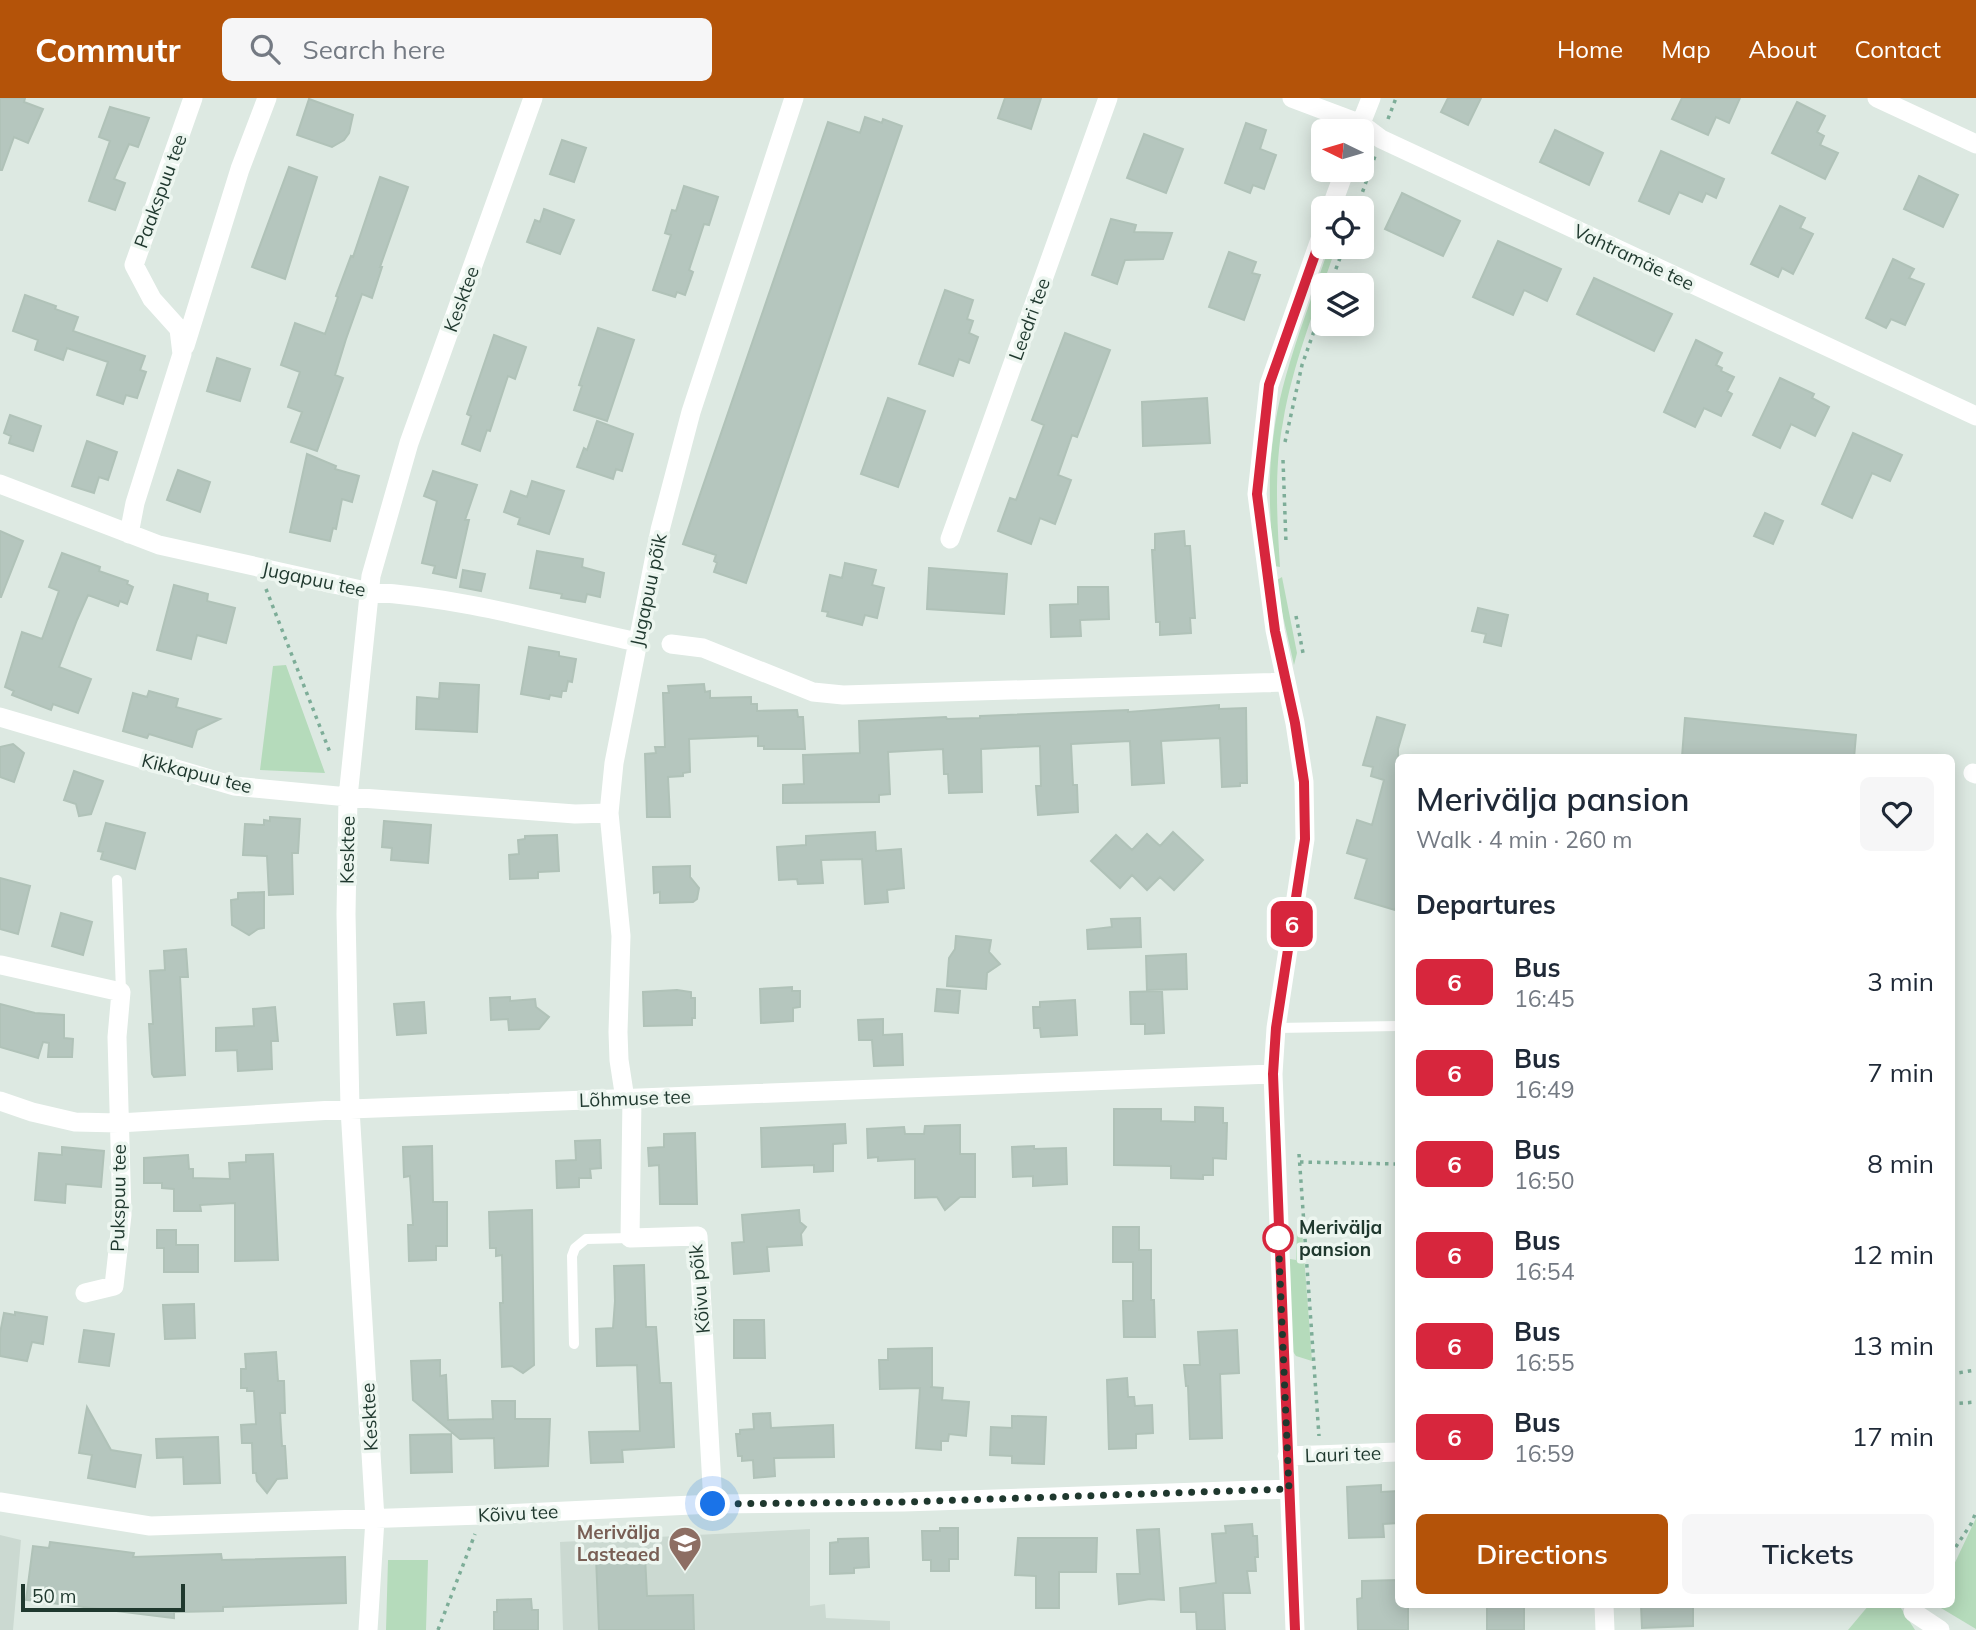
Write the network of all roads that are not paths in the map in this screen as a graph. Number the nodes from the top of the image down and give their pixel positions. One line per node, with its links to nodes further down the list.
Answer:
1 (193, 98): 14 (street, Paakspuu tee)
2 (267, 98): 14 (street)
3 (533, 98): 19 (street, Kesktee)
4 (794, 98): 20 (street, Jugapuu põik)
5 (1108, 98): 18 (street, Leedri tee)
6 (1292, 98): 9 (street, Vahtramäe tee)
7 (1371, 98): 10 (street)
8 (1877, 98): 12 (street)
9 (1340, 119)
10 (1363, 119)
11 (1374, 135): 15 (street, Vahtramäe tee)
12 (1976, 144)
13 (1313, 259): 22 (street)
14 (182, 354): 17 (street)
15 (1976, 416)
16 (0, 484): 17 (street, Jugapuu tee)
17 (129, 534): 19 (street, Jugapuu tee)
18 (950, 539)
19 (370, 592): 20 (street, Jugapuu tee); 24 (street, Kesktee)
20 (637, 642): 25 (street, Jugapuu põik)
21 (671, 645): 22 (street)
22 (1285, 682): 30 (street)
23 (0, 717): 24 (street, Kikkapuu tee)
24 (348, 797): 25 (street, Kikkapuu tee); 34 (street, Kesktee)
25 (609, 813): 32 (street, Jugapuu põik)
26 (117, 880): 28 (lane)
27 (1, 965): 28 (street)
28 (121, 992): 35 (street)
29 (1395, 1026): 30 (lane)
30 (1276, 1028): 31 (street)
31 (1273, 1074): 32 (street, Lõhmuse tee); 40 (street)
32 (629, 1098): 34 (street, Lõhmuse tee); 36 (street)
33 (0, 1101): 35 (street, Lõhmuse tee)
34 (350, 1110): 35 (street, Lõhmuse tee); 44 (street, Kesktee)
35 (119, 1123): 37 (street, Pukspuu tee)
36 (630, 1238): 38 (lane); 43 (street, Kõivu põik)
37 (85, 1293)
38 (574, 1345)
39 (1395, 1452): 40 (street, Lauri tee)
40 (1287, 1456): 41 (street)
41 (1289, 1489): 43 (street, Kõivu tee); 48 (street)
42 (0, 1502): 44 (street, Kõivu tee)
43 (713, 1504): 44 (street, Kõivu tee)
44 (375, 1518): 47 (street, Kesktee)
45 (1604, 1608): 49 (street)
46 (1913, 1612): 50 (street)
47 (368, 1630)
48 (1295, 1630)
49 (1605, 1630)
50 (1940, 1630)

